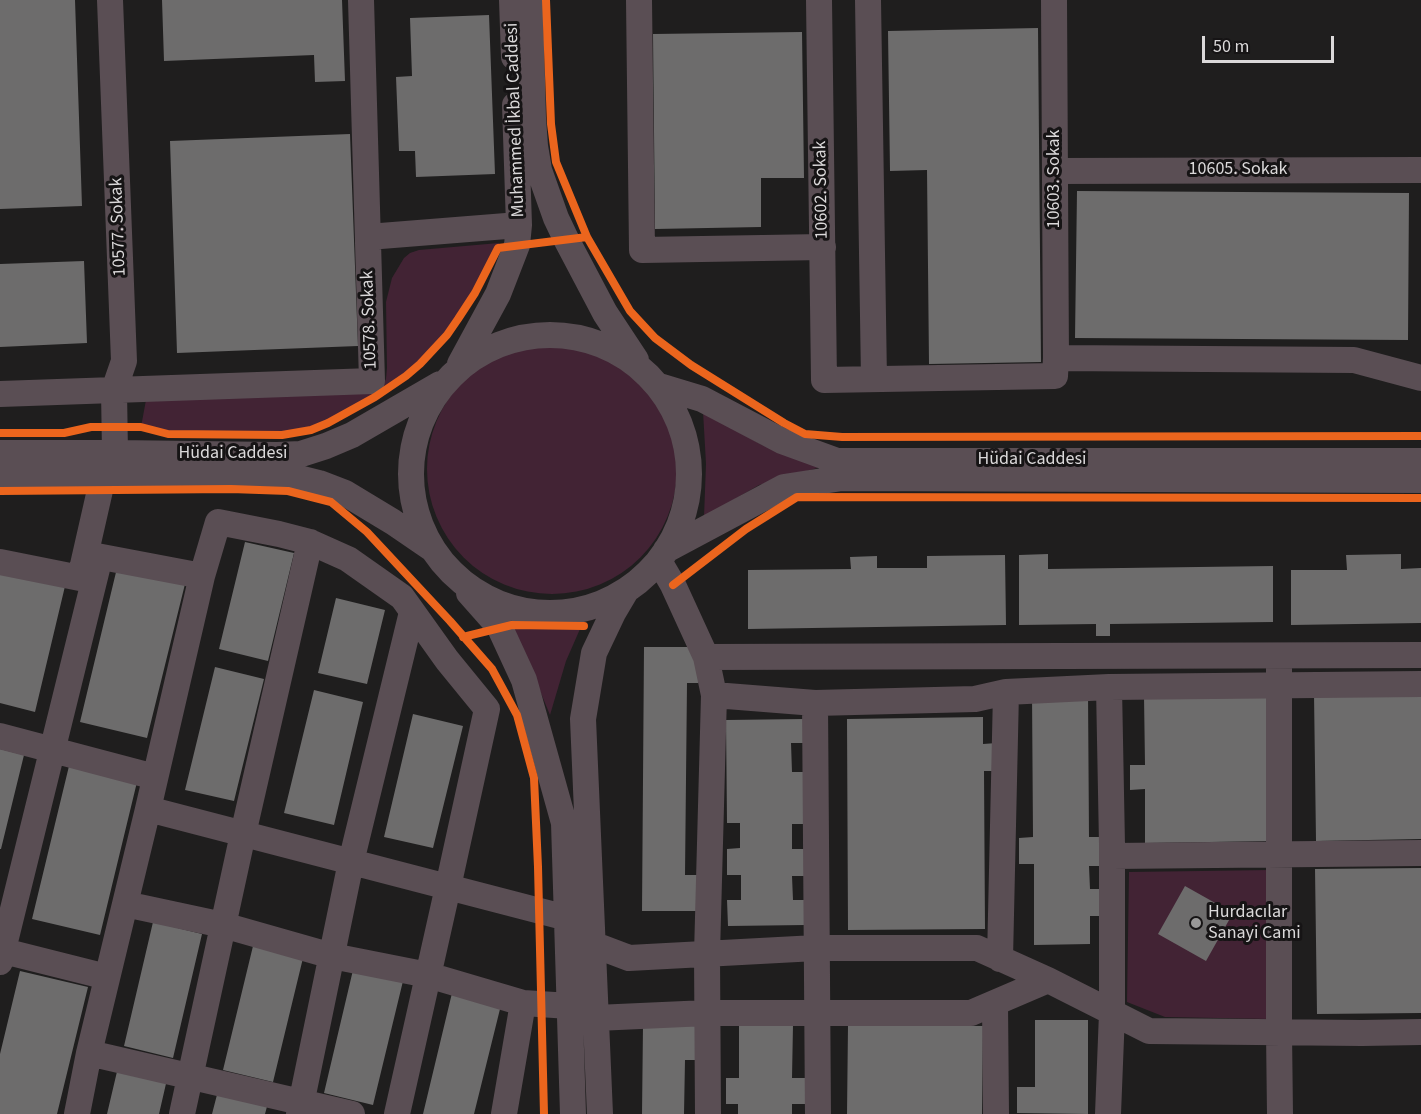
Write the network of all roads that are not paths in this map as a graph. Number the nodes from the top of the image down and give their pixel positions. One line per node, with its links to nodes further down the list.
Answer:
1 (110, 0): 19 (street, 10577. Sokak)
2 (361, 0): 12 (street, 10578. Sokak)
3 (512, 0): 11 (street, Muhammed İkbal Caddesi)
4 (530, 0): 16 (street, Muhammed İkbal Caddesi)
5 (639, 0): 13 (street)
6 (819, 0): 13 (street, 10602. Sokak)
7 (867, 0): 18 (street)
8 (1054, 0): 10 (street, 10603. Sokak)
9 (1421, 170): 10 (street, 10605. Sokak)
10 (1055, 171): 14 (street, 10603. Sokak)
11 (519, 225): 12 (street); 15 (street, Muhammed İkbal Caddesi)
12 (368, 237): 19 (street, 10578. Sokak)
13 (823, 247): 18 (street, 10602. Sokak)
14 (1056, 358): 17 (street); 18 (street)
15 (453, 374): 16 (street, Hüdai Caddesi); 22 (street, Hüdai Caddesi); 28 (street)
16 (651, 378): 23 (street, Hüdai Caddesi); 30 (street, Muhammed İkbal Caddesi)
17 (1421, 378)
18 (874, 379)
19 (114, 390): 20 (street); 22 (street, 10577. Sokak)
20 (0, 394)
21 (0, 453): 22 (street, Hüdai Caddesi)
22 (115, 453)
23 (1421, 461)
24 (0, 477): 25 (street, Hüdai Caddesi)
25 (103, 477): 28 (street, Hüdai Caddesi); 29 (street)
26 (1421, 480): 30 (street, Hüdai Caddesi)
27 (310, 543): 33 (street); 35 (street); 49 (street)
28 (433, 550): 32 (street)
29 (93, 555): 31 (street); 33 (street); 46 (street)
30 (663, 555): 34 (street); 38 (street)
31 (0, 562)
32 (451, 572): 34 (street); 56 (street)
33 (201, 576): 47 (street)
34 (626, 591): 58 (street)
35 (412, 612): 53 (street); 54 (street)
36 (1279, 655): 37 (street); 38 (street); 39 (street)
37 (1421, 656)
38 (706, 657): 43 (street)
39 (1278, 684): 40 (street); 41 (street); 51 (street)
40 (1421, 684)
41 (1109, 687): 42 (street); 52 (street)
42 (1006, 692): 44 (street); 63 (street)
43 (714, 695): 44 (street); 60 (street)
44 (815, 703): 59 (street)
45 (0, 736): 46 (street)
46 (53, 750): 47 (street); 61 (street)
47 (155, 777): 48 (street)
48 (148, 809): 49 (street); 55 (street)
49 (243, 834): 53 (street); 57 (street)
50 (1421, 853): 51 (street)
51 (1278, 854): 52 (street); 74 (street)
52 (1112, 856): 72 (street)
53 (351, 862): 54 (street); 62 (street)
54 (448, 887): 56 (street); 64 (street)
55 (125, 904): 57 (street); 65 (street)
56 (567, 918): 69 (street)
57 (223, 925): 62 (street); 77 (street)
58 (592, 944): 60 (street); 73 (street)
59 (816, 948): 60 (street); 63 (street); 71 (street)
60 (707, 954): 70 (street)
61 (1, 955): 65 (street)
62 (332, 956): 64 (street); 78 (street)
63 (1000, 958): 66 (street)
64 (428, 975): 67 (street); 82 (street)
65 (108, 977): 76 (street)
66 (1048, 980): 68 (street); 72 (street)
67 (523, 1003): 69 (street); 83 (street)
68 (995, 1003): 71 (street); 88 (street)
69 (570, 1006): 84 (street)
70 (707, 1013): 71 (street); 73 (street); 86 (street)
71 (818, 1013): 87 (street)
72 (1112, 1013): 74 (street); 89 (street)
73 (596, 1018): 85 (street)
74 (1279, 1032): 75 (street); 90 (street)
75 (1421, 1032)
76 (89, 1053): 77 (street); 79 (street)
77 (190, 1077): 78 (street); 80 (street)
78 (300, 1108): 81 (street)
79 (77, 1114)
80 (182, 1114)
81 (352, 1114)
82 (397, 1114)
83 (504, 1114)
84 (573, 1114)
85 (600, 1114)
86 (708, 1114)
87 (818, 1114)
88 (996, 1114)
89 (1108, 1114)
90 (1280, 1114)

